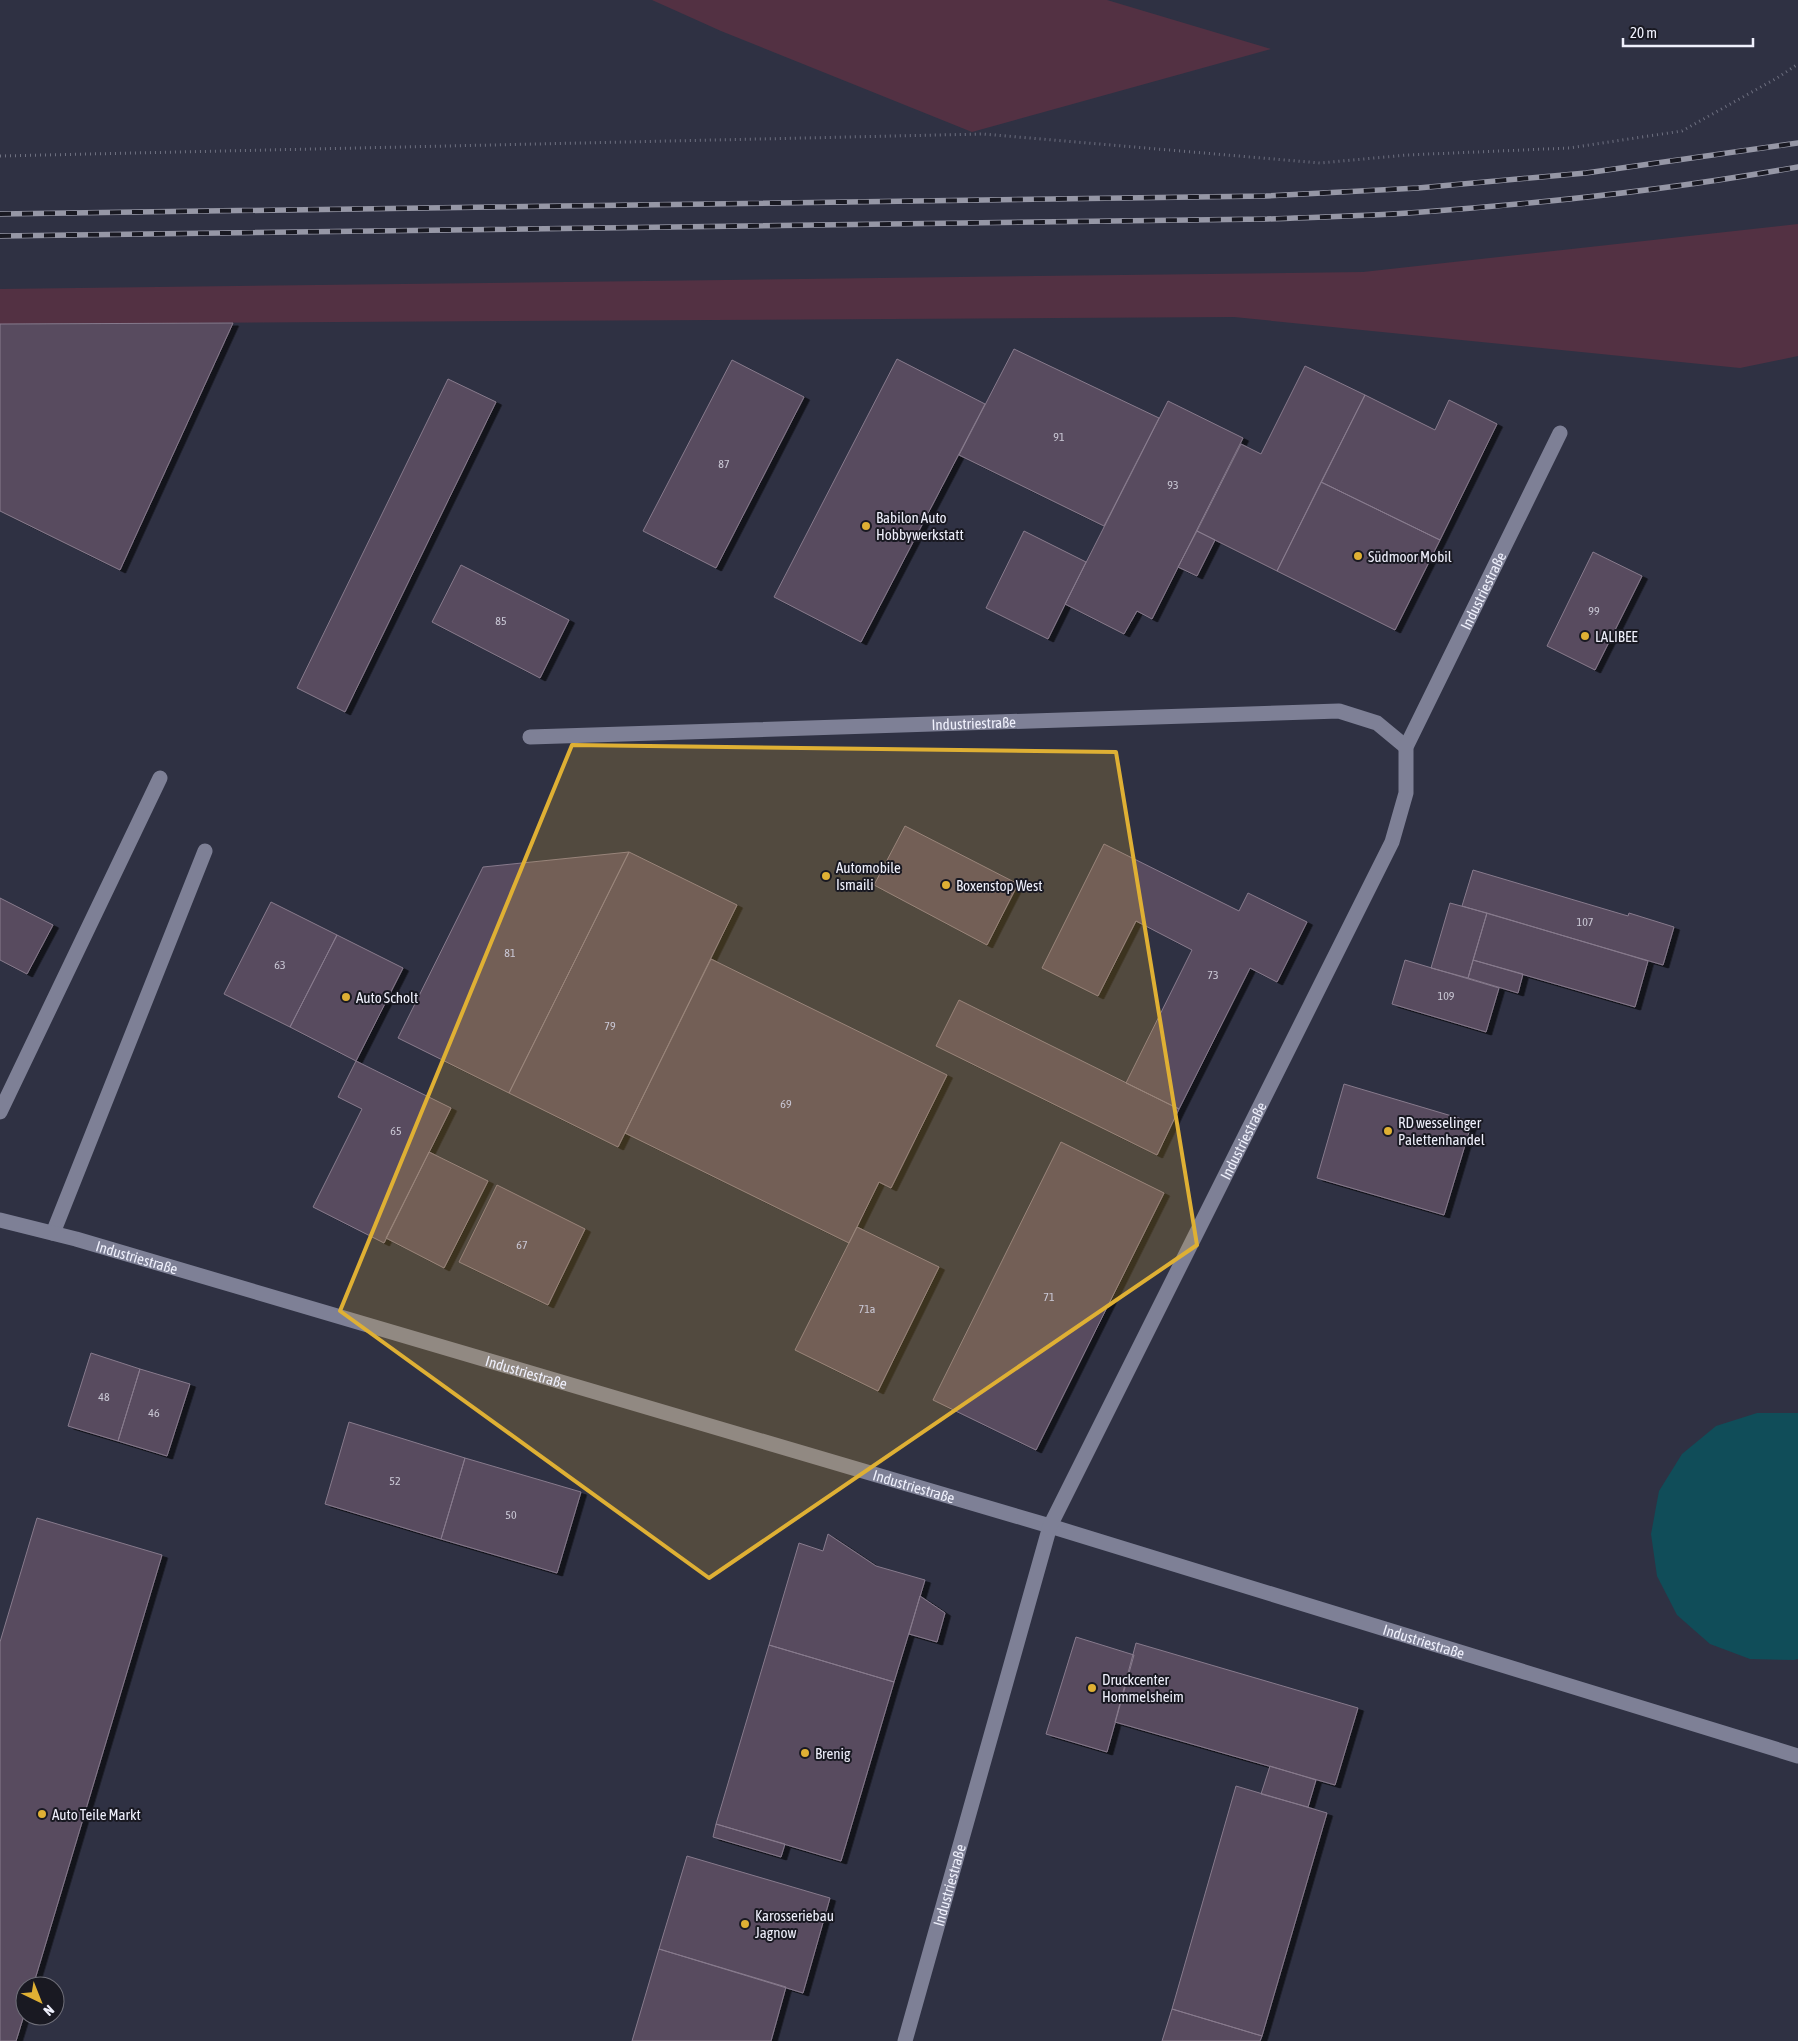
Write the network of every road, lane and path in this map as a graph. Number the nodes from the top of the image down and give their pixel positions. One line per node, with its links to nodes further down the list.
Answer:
1 (1798, 64): 2 (path)
2 (0, 156)
3 (1560, 433): 5 (street, Industriestraße)
4 (530, 737): 5 (street, Industriestraße)
5 (1406, 747): 11 (street, Industriestraße)
6 (160, 778): 8 (street)
7 (205, 851): 10 (street)
8 (0, 1112)
9 (0, 1220): 10 (street, Industriestraße)
10 (53, 1233): 11 (street, Industriestraße)
11 (1050, 1526): 12 (street, Industriestraße); 13 (street, Industriestraße)
12 (1798, 1756)
13 (905, 2041)

